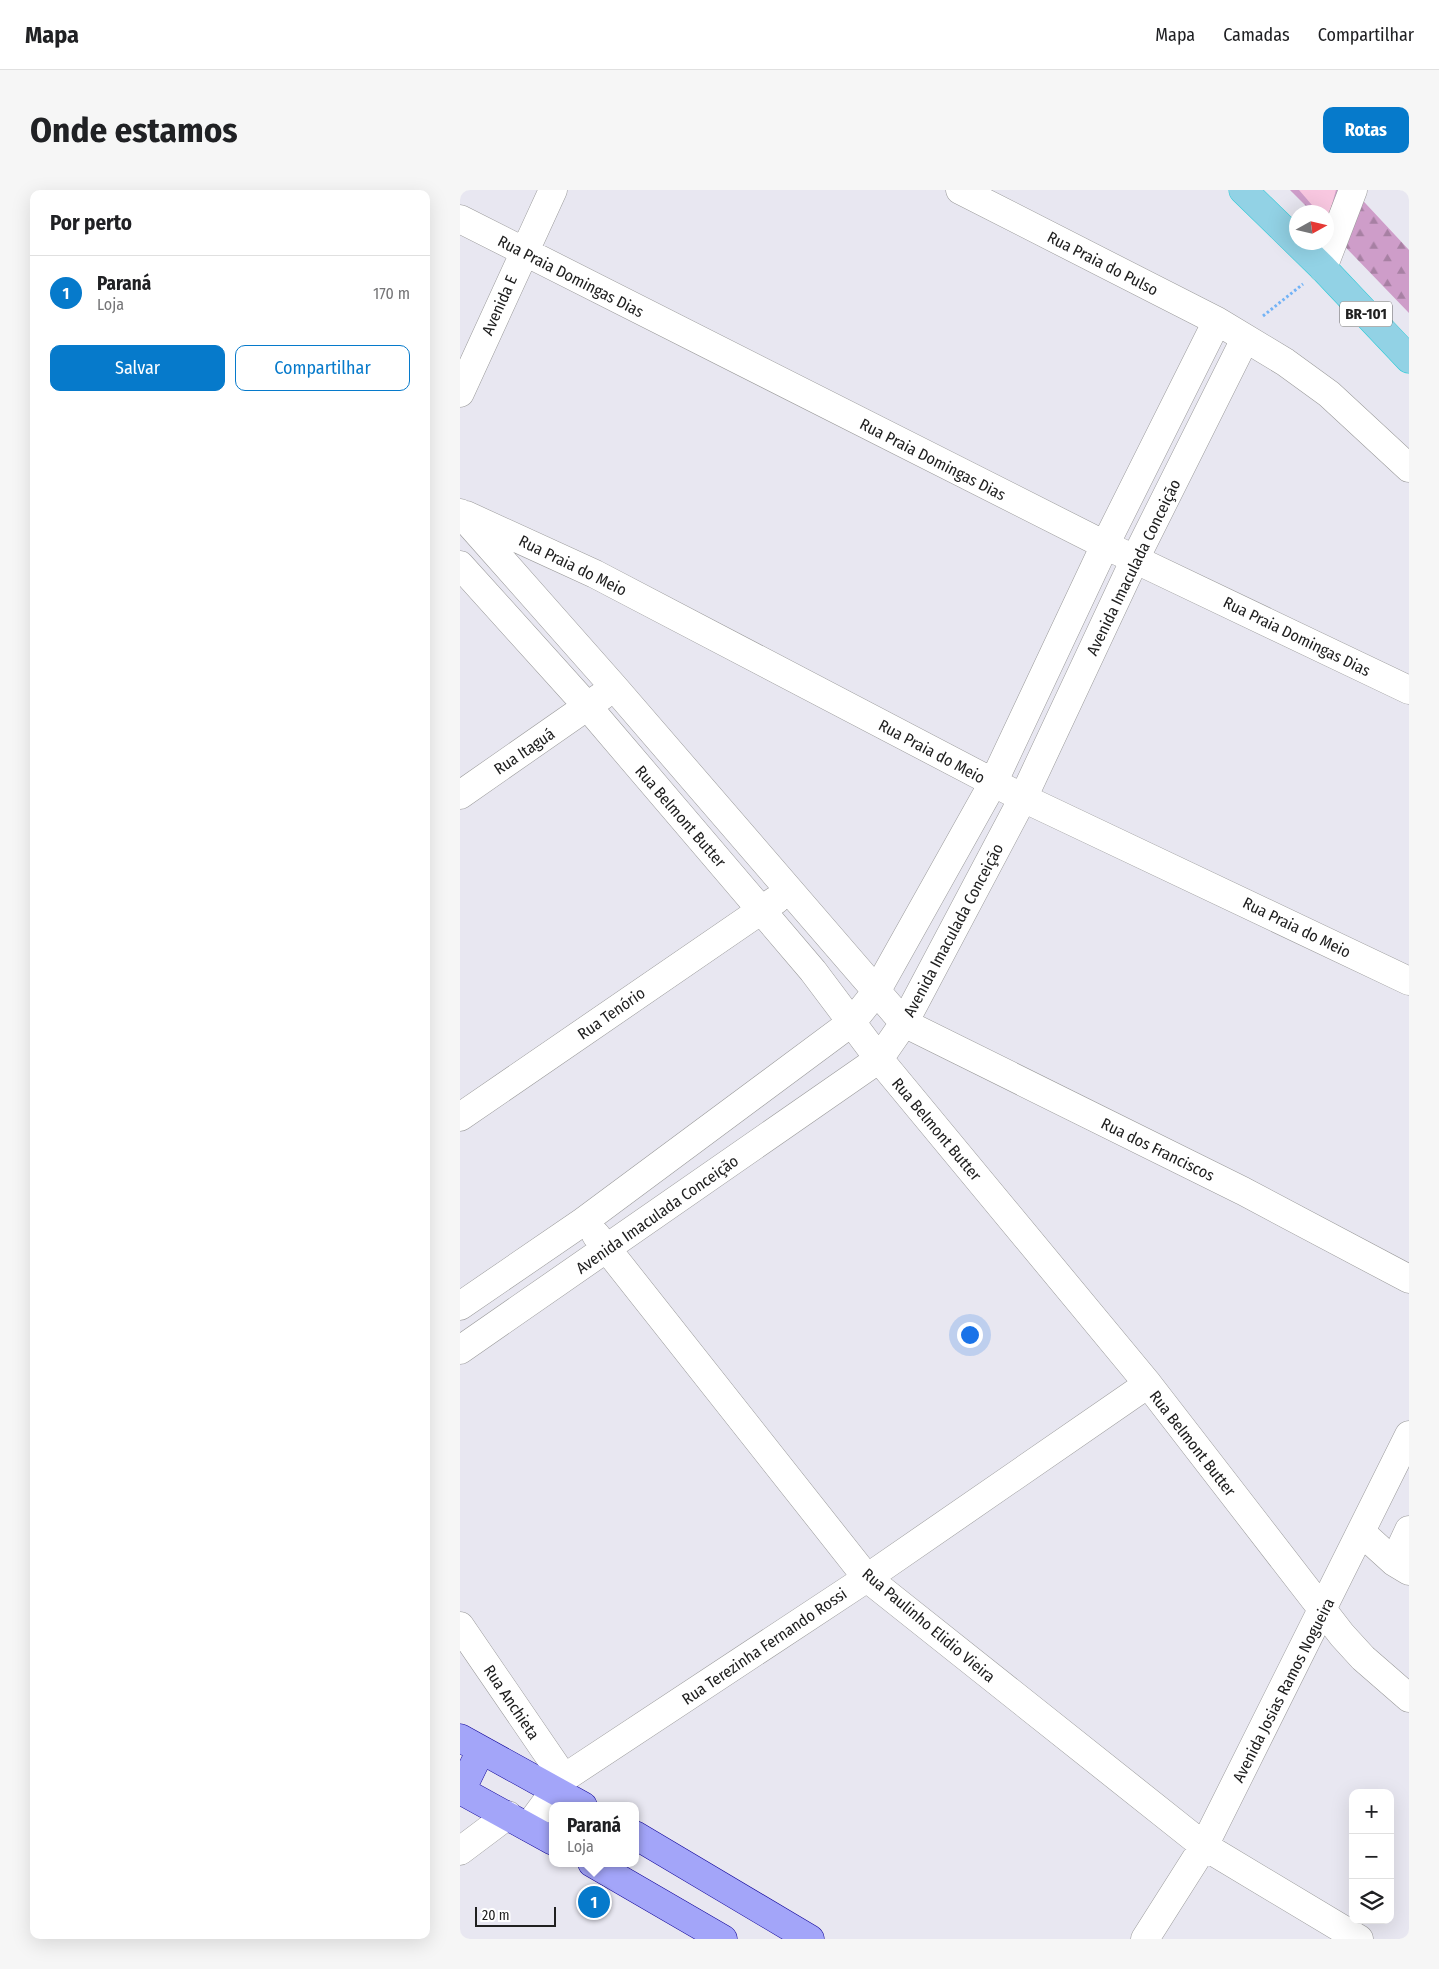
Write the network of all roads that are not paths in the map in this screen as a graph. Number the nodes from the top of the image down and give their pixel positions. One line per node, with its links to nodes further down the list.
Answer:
1 (553, 190): 6 (street, Avenida E)
2 (960, 190): 8 (street, Rua Praia do Pulso)
3 (1243, 190): 7 (highway, BR-101)
4 (1353, 190): 7 (street)
5 (460, 220): 6 (street, Rua Praia Domingas Dias)
6 (522, 253): 10 (street, Avenida E); 13 (street, Rua Praia Domingas Dias)
7 (1323, 268): 9 (highway, BR-101)
8 (1234, 332): 11 (street, Rua Praia do Pulso); 13 (street, Avenida Imaculada Conceição); 14 (street, Avenida Imaculada Conceição)
9 (1409, 359)
10 (460, 393)
11 (1409, 468)
12 (460, 512): 16 (street, Rua Belmont Butter); 19 (street, Rua Praia do Meio)
13 (1106, 546): 14 (street, Rua Praia Domingas Dias); 19 (street, Avenida Imaculada Conceição)
14 (1136, 559): 17 (street, Rua Praia Domingas Dias); 21 (street, Avenida Imaculada Conceição)
15 (460, 564): 18 (street, Rua Belmont Butter)
16 (614, 686): 18 (street, Rua Itaguá); 22 (street, Rua Belmont Butter)
17 (1409, 690)
18 (588, 708): 20 (street, Rua Itaguá); 23 (street, Rua Belmont Butter)
19 (993, 783): 21 (street, Rua Praia do Meio); 25 (street, Avenida Imaculada Conceição)
20 (460, 795)
21 (1023, 798): 24 (street, Rua Praia do Meio); 27 (street, Avenida Imaculada Conceição)
22 (789, 890): 23 (street, Rua Tenório); 25 (street, Rua Belmont Butter)
23 (762, 909): 26 (street, Rua Belmont Butter); 29 (street, Rua Tenório)
24 (1409, 981)
25 (876, 992): 26 (street, Avenida Imaculada Conceição); 27 (street, Rua Belmont Butter)
26 (852, 1022): 28 (street, Rua Belmont Butter); 30 (street, Avenida Imaculada Conceição)
27 (904, 1023): 28 (street, Avenida Imaculada Conceição); 32 (street, Rua dos Franciscos)
28 (879, 1059): 31 (street, Avenida Imaculada Conceição); 35 (street, Rua Belmont Butter)
29 (460, 1117)
30 (584, 1222): 31 (street, Rua Paulinho Elidio Vieira); 33 (street, Avenida Imaculada Conceição)
31 (607, 1249): 34 (street, Avenida Imaculada Conceição); 40 (street, Rua Paulinho Elidio Vieira)
32 (1409, 1279)
33 (460, 1306)
34 (460, 1350)
35 (1148, 1384): 40 (street, Rua Terezinha Fernando Rossi); 41 (street, Rua Belmont Butter)
36 (1409, 1435): 38 (street, Avenida Josias Ramos Nogueira)
37 (1409, 1530): 39 (street)
38 (1362, 1532): 39 (street); 41 (street, Avenida Josias Ramos Nogueira)
39 (1401, 1566)
40 (867, 1578): 45 (street, Rua Terezinha Fernando Rossi); 51 (street, Rua Paulinho Elidio Vieira)
41 (1322, 1612): 43 (street, Rua Belmont Butter); 51 (street, Avenida Josias Ramos Nogueira)
42 (460, 1626): 45 (street, Rua Anchieta)
43 (1409, 1698)
44 (470, 1744): 45 (main road); 46 (main road)
45 (559, 1784): 47 (main road); 48 (street)
46 (460, 1791): 48 (main road)
47 (579, 1802)
48 (518, 1821): 50 (main road); 52 (street)
49 (639, 1837): 55 (main road)
50 (549, 1839)
51 (1204, 1846): 56 (street, Avenida Josias Ramos Nogueira); 57 (street, Rua Paulinho Elidio Vieira)
52 (460, 1850)
53 (599, 1867): 54 (main road)
54 (723, 1939)
55 (810, 1939)
56 (1145, 1939)
57 (1359, 1939)

